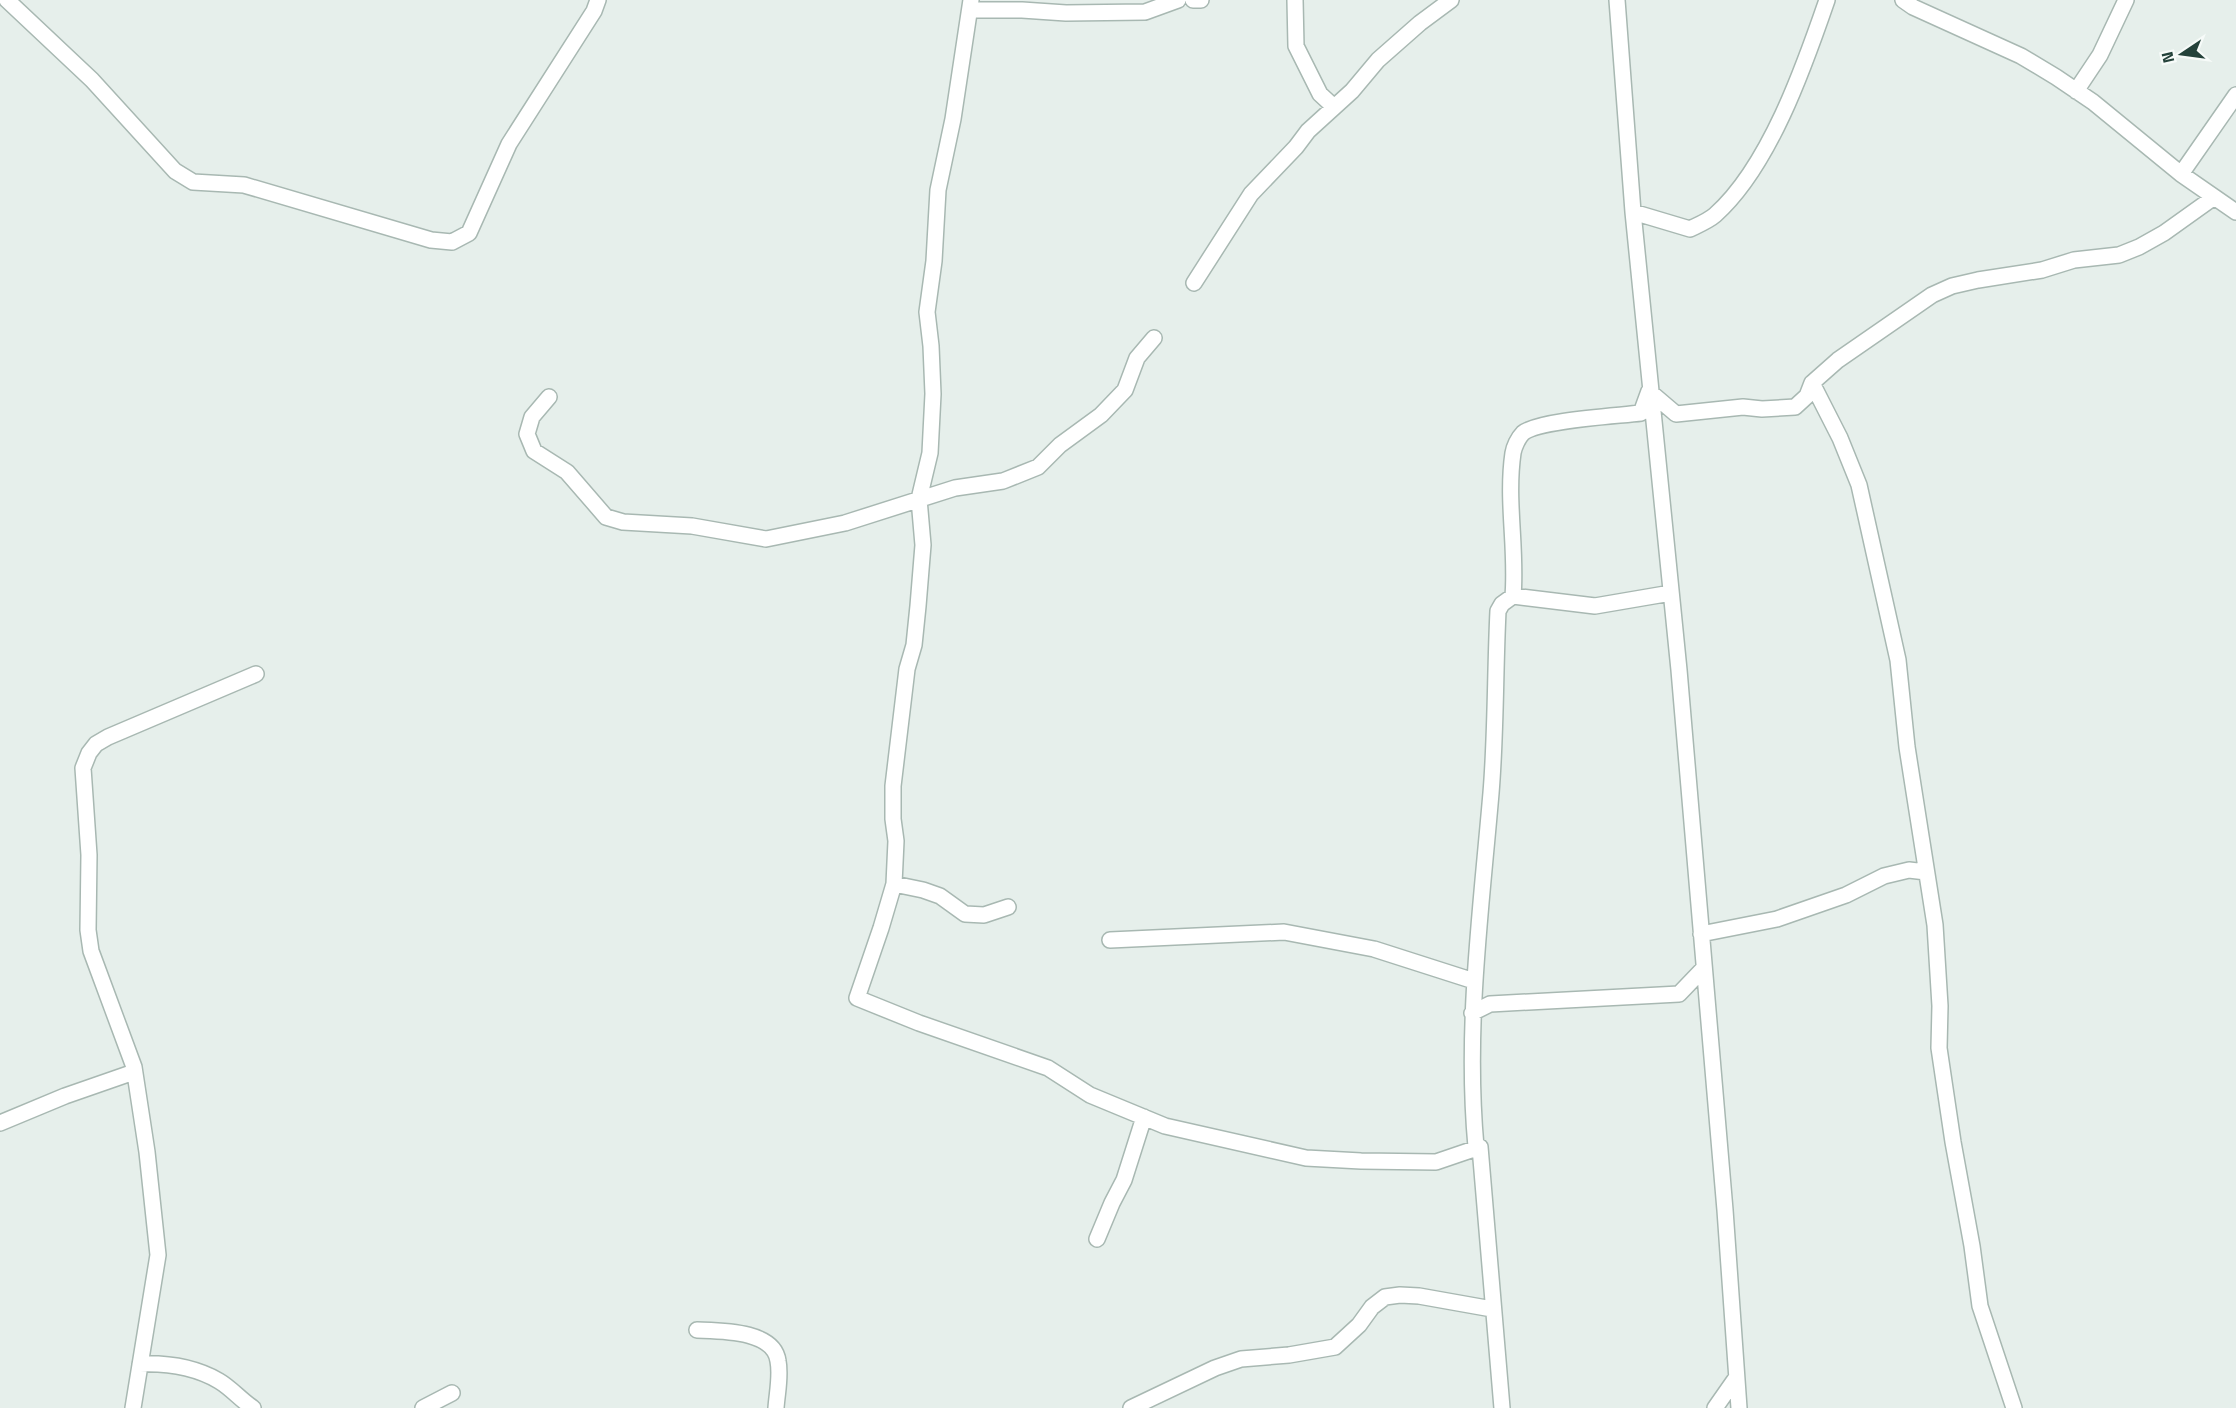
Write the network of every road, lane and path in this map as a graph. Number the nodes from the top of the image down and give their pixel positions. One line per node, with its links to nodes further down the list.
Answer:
1 (7, 0): 2 (street)
2 (598, 0)
3 (1178, 0): 12 (street)
4 (1193, 0): 5 (street)
5 (1201, 0)
6 (1294, 0): 15 (street)
7 (1451, 0): 15 (street)
8 (1617, 0): 18 (street)
9 (1827, 0): 18 (street)
10 (1903, 0): 13 (street)
11 (2126, 0): 13 (street)
12 (970, 5): 25 (street)
13 (2076, 91): 16 (street)
14 (2236, 95): 16 (street)
15 (1334, 107): 20 (street)
16 (2181, 174): 17 (street)
17 (2213, 198): 19 (street); 22 (street)
18 (1633, 212): 23 (street)
19 (2236, 212)
20 (1194, 283)
21 (1154, 338): 25 (street)
22 (1812, 383): 23 (street); 29 (street)
23 (1649, 390): 26 (street); 27 (street)
24 (549, 397): 25 (street)
25 (919, 499): 30 (street)
26 (1671, 593): 27 (street); 32 (street)
27 (1513, 596): 35 (street)
28 (256, 674): 38 (street)
29 (1926, 872): 32 (street); 56 (street)
30 (894, 884): 31 (street); 39 (street)
31 (1008, 907)
32 (1701, 934): 34 (street)
33 (1110, 940): 35 (street)
34 (1703, 969): 36 (street); 46 (street)
35 (1474, 987): 36 (street); 37 (street)
36 (1490, 1005): 37 (street)
37 (1472, 1013): 41 (street)
38 (134, 1072): 40 (street); 45 (street)
39 (1144, 1117): 41 (street); 42 (street)
40 (0, 1123)
41 (1480, 1148): 43 (street)
42 (1097, 1239)
43 (1492, 1309): 52 (street); 53 (street)
44 (697, 1330): 51 (street)
45 (140, 1364): 48 (street); 49 (street)
46 (1736, 1378): 54 (street); 55 (street)
47 (452, 1393): 50 (street)
48 (132, 1408)
49 (253, 1408)
50 (423, 1408)
51 (776, 1408)
52 (1131, 1408)
53 (1502, 1408)
54 (1715, 1408)
55 (1738, 1408)
56 (2014, 1408)

